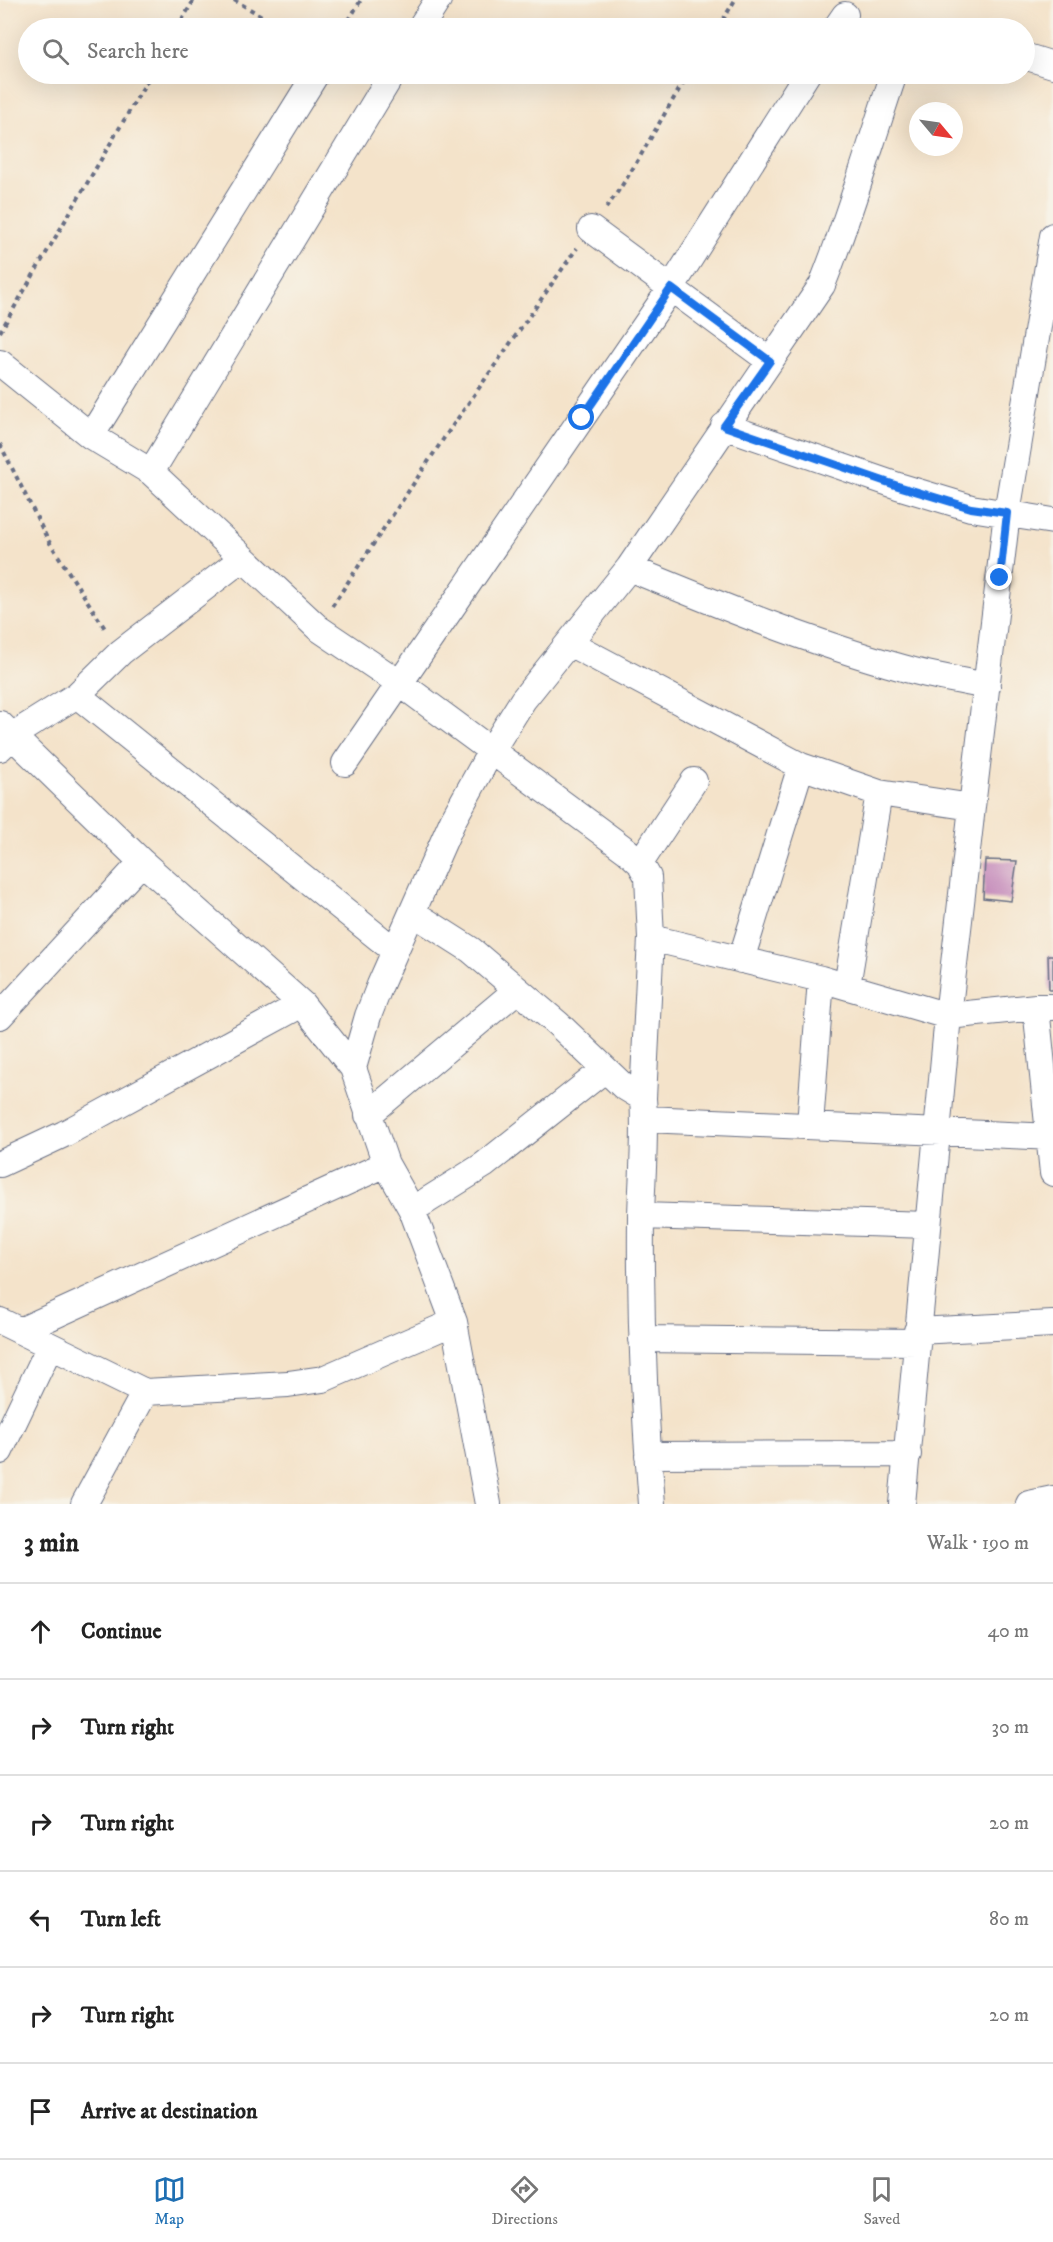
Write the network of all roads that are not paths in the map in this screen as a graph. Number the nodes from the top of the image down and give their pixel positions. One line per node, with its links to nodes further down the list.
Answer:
1 (438, 0): 2 (street)
2 (426, 18)
3 (1035, 59): 4 (street)
4 (1053, 64)
5 (310, 84): 15 (street)
6 (386, 84): 16 (street)
7 (801, 84): 11 (street)
8 (891, 84): 12 (street)
9 (591, 229): 11 (street)
10 (1053, 237): 17 (street)
11 (671, 288): 12 (street); 22 (street)
12 (770, 361): 14 (street)
13 (0, 363): 15 (street)
14 (724, 426): 17 (street); 20 (street)
15 (91, 436): 16 (street)
16 (150, 472): 19 (street)
17 (1007, 513): 18 (street); 23 (street)
18 (1053, 521)
19 (243, 558): 22 (street); 24 (street)
20 (629, 568): 21 (street); 23 (street)
21 (569, 643): 26 (street); 28 (street)
22 (401, 684): 26 (street); 27 (street)
23 (987, 686): 31 (street)
24 (77, 695): 25 (street); 36 (street)
25 (4, 736): 32 (street)
26 (491, 751): 33 (street); 34 (street)
27 (345, 763)
28 (801, 766): 30 (street); 37 (street)
29 (694, 781): 33 (street)
30 (879, 793): 31 (street); 39 (street)
31 (972, 807): 44 (street)
32 (142, 862): 41 (street); 43 (street)
33 (640, 863): 35 (street)
34 (413, 913): 36 (street); 40 (street)
35 (651, 938): 37 (street); 47 (street)
36 (395, 951): 45 (street)
37 (741, 960): 38 (street)
38 (821, 979): 39 (street); 49 (street)
39 (847, 986): 44 (street)
40 (517, 990): 46 (street); 48 (street)
41 (302, 1004): 45 (street); 52 (street)
42 (1045, 1007): 44 (street); 51 (street)
43 (0, 1016)
44 (948, 1016): 50 (street)
45 (353, 1068): 48 (street)
46 (604, 1070): 47 (street); 55 (street)
47 (644, 1108): 49 (street); 56 (street)
48 (368, 1115): 53 (street)
49 (810, 1125): 50 (street)
50 (937, 1131): 51 (street); 57 (street)
51 (1051, 1137): 54 (street)
52 (0, 1164)
53 (386, 1164): 55 (street); 60 (street)
54 (1053, 1173)
55 (412, 1210): 58 (street)
56 (641, 1216): 57 (street); 62 (street)
57 (928, 1225): 61 (street)
58 (454, 1322): 64 (street); 70 (street)
59 (1053, 1324): 61 (street)
60 (10, 1326): 63 (street)
61 (917, 1336): 62 (street); 66 (street)
62 (642, 1339): 67 (street)
63 (50, 1346): 64 (street); 65 (street)
64 (145, 1392): 69 (street)
65 (0, 1451)
66 (908, 1454): 67 (street); 72 (street)
67 (648, 1455): 71 (street)
68 (1053, 1499): 73 (street)
69 (84, 1504)
70 (488, 1504)
71 (652, 1504)
72 (902, 1504)
73 (1029, 1504)

